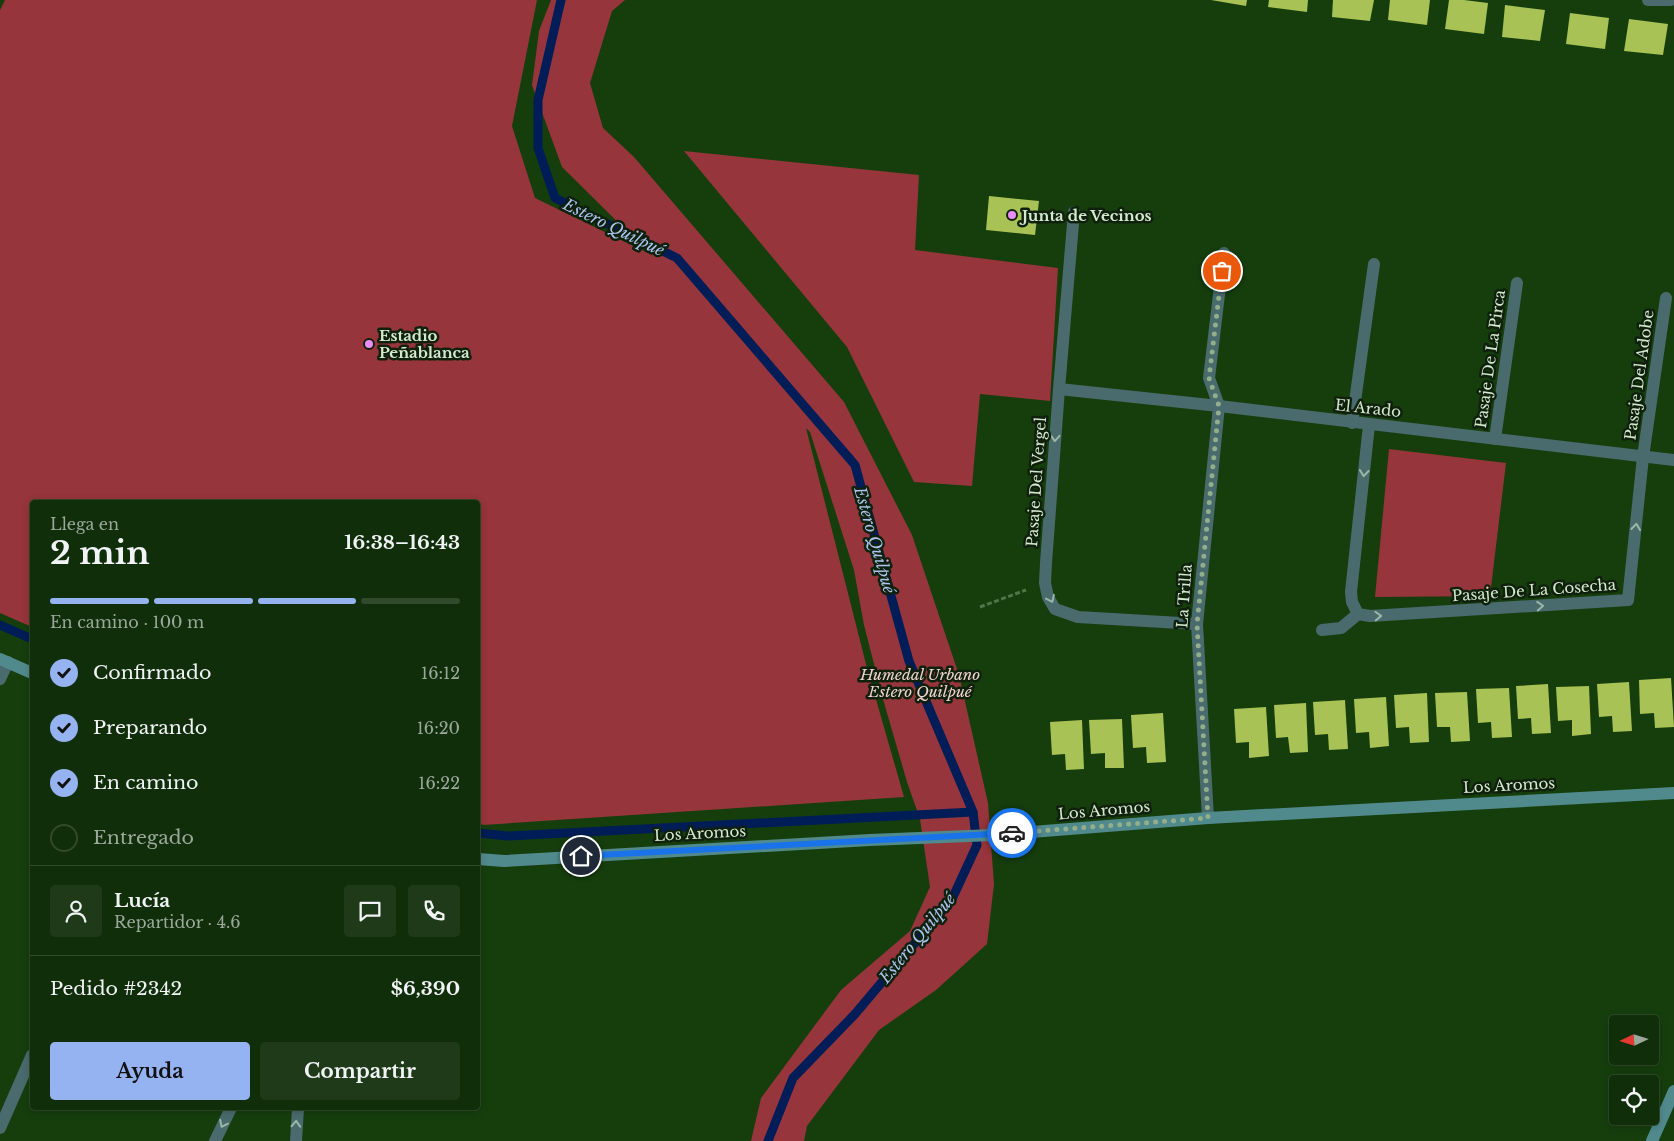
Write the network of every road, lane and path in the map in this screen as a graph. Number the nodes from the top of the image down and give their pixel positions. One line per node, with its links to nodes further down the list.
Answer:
1 (1648, 0): 2 (street)
2 (1671, 0)
3 (1074, 212): 8 (street, Pasaje Del Vergel)
4 (1224, 253): 9 (street)
5 (1374, 264): 10 (street)
6 (1517, 283): 12 (street, Pasaje De La Pirca)
7 (1666, 298): 13 (street, Pasaje Del Adobe)
8 (1059, 390): 9 (street, El Arado); 15 (street, Pasaje Del Vergel, one-way to 15)
9 (1219, 406): 10 (street, El Arado); 18 (street, La Trilla)
10 (1352, 423): 11 (street, El Arado)
11 (1369, 425): 12 (street, El Arado); 17 (street, one-way to 17)
12 (1495, 439): 13 (street, El Arado)
13 (1643, 457): 14 (street, El Arado); 17 (street, Pasaje De La Cosecha, one-way to 13)
14 (1674, 460)
15 (1046, 583): 16 (path); 18 (street, Pasaje Del Vergel, one-way to 18)
16 (980, 607)
17 (1358, 614): 19 (street)
18 (1197, 624): 24 (street, La Trilla)
19 (1322, 630)
20 (4, 660): 21 (street); 22 (street)
21 (30, 672)
22 (0, 679)
23 (1674, 793): 24 (street, Los Aromos)
24 (1208, 818): 25 (street, Los Aromos)
25 (480, 859)
26 (30, 1060): 30 (street)
27 (1674, 1092): 31 (street)
28 (230, 1110): 32 (street, one-way to 32)
29 (298, 1110): 33 (street, one-way to 29)
30 (0, 1128)
31 (1657, 1140)
32 (215, 1141)
33 (296, 1141)

